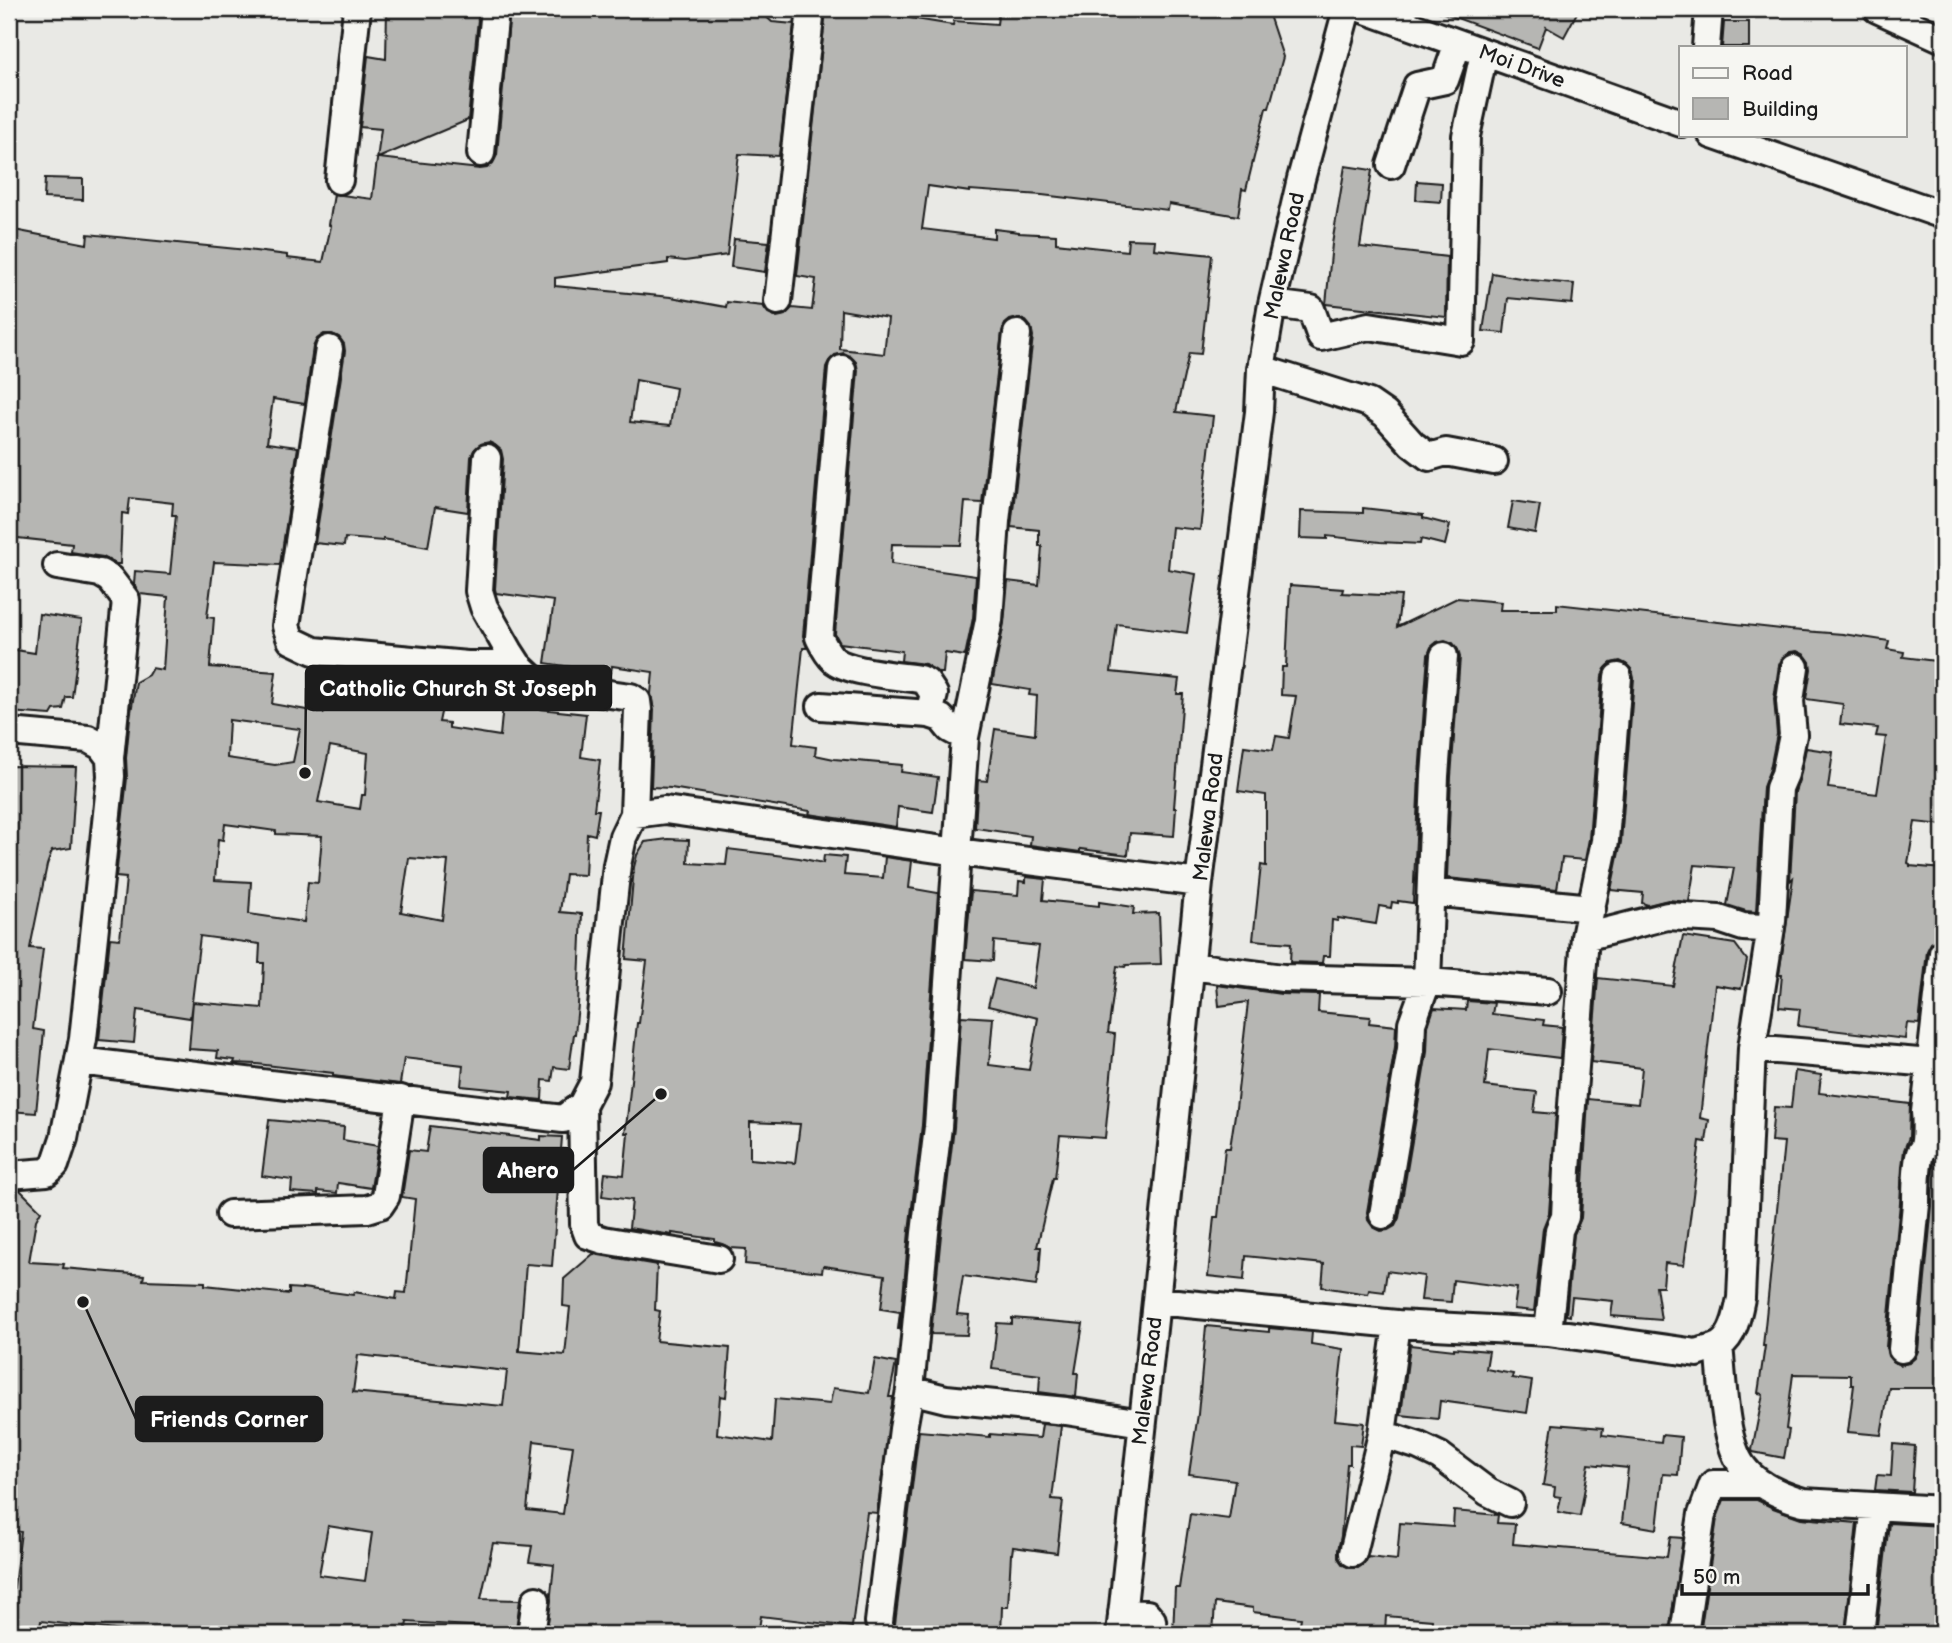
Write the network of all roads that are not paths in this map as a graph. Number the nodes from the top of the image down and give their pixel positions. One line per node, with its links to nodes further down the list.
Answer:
1 (357, 9): 16 (street)
2 (495, 9): 14 (street)
3 (811, 9): 18 (street)
4 (1347, 9): 19 (street, Malewa Road)
5 (1363, 9): 9 (street, Moi Drive)
6 (1709, 9): 10 (street)
7 (1877, 9): 8 (street)
8 (1943, 40)
9 (1458, 43): 11 (street, Moi Drive); 15 (street)
10 (1706, 46)
11 (1484, 53): 12 (street, Moi Drive); 19 (street)
12 (1679, 123)
13 (1715, 136): 17 (street)
14 (481, 153)
15 (1391, 165)
16 (339, 180)
17 (1943, 215)
18 (778, 301)
19 (1272, 304): 23 (street, Malewa Road)
20 (1017, 334): 34 (street)
21 (329, 349): 28 (street)
22 (842, 369): 32 (street)
23 (1261, 369): 25 (street); 38 (street, Malewa Road)
24 (487, 458): 28 (street)
25 (1494, 461)
26 (57, 566): 35 (street)
27 (1444, 656): 39 (street)
28 (518, 665): 36 (street)
29 (1795, 667): 41 (street)
30 (1618, 677): 40 (street)
31 (821, 706): 32 (street)
32 (929, 713): 34 (street)
33 (9, 732): 35 (street)
34 (965, 737): 37 (street)
35 (110, 758): 48 (street)
36 (634, 814): 37 (street); 51 (street)
37 (958, 852): 38 (street); 61 (street)
38 (1199, 883): 44 (street, Malewa Road)
39 (1431, 892): 40 (street); 45 (street)
40 (1592, 908): 42 (street)
41 (1772, 921): 42 (street); 47 (street)
42 (1585, 937): 58 (street)
43 (1943, 953): 49 (street)
44 (1191, 966): 45 (street); 56 (street, Malewa Road)
45 (1427, 982): 46 (street); 54 (street)
46 (1548, 991)
47 (1752, 1048): 49 (street); 59 (street)
48 (79, 1061): 50 (street); 52 (street)
49 (1937, 1063): 60 (street)
50 (401, 1099): 51 (street); 53 (street)
51 (582, 1105): 55 (street)
52 (9, 1175)
53 (230, 1214)
54 (1383, 1215)
55 (719, 1259)
56 (1156, 1301): 57 (street); 62 (street, Malewa Road)
57 (1397, 1324): 58 (street); 63 (street)
58 (1548, 1332): 59 (street)
59 (1719, 1346): 64 (street)
60 (1902, 1349)
61 (911, 1390): 62 (street); 70 (street)
62 (1142, 1423): 71 (street, Malewa Road)
63 (1382, 1434): 65 (street); 68 (street)
64 (1762, 1484): 66 (street); 74 (street)
65 (1510, 1503)
66 (1875, 1506): 67 (street); 75 (street)
67 (1943, 1510)
68 (1353, 1553)
69 (536, 1600): 72 (street)
70 (879, 1622)
71 (1121, 1624): 73 (street)
72 (531, 1634)
73 (1153, 1634)
74 (1684, 1634)
75 (1860, 1634)

